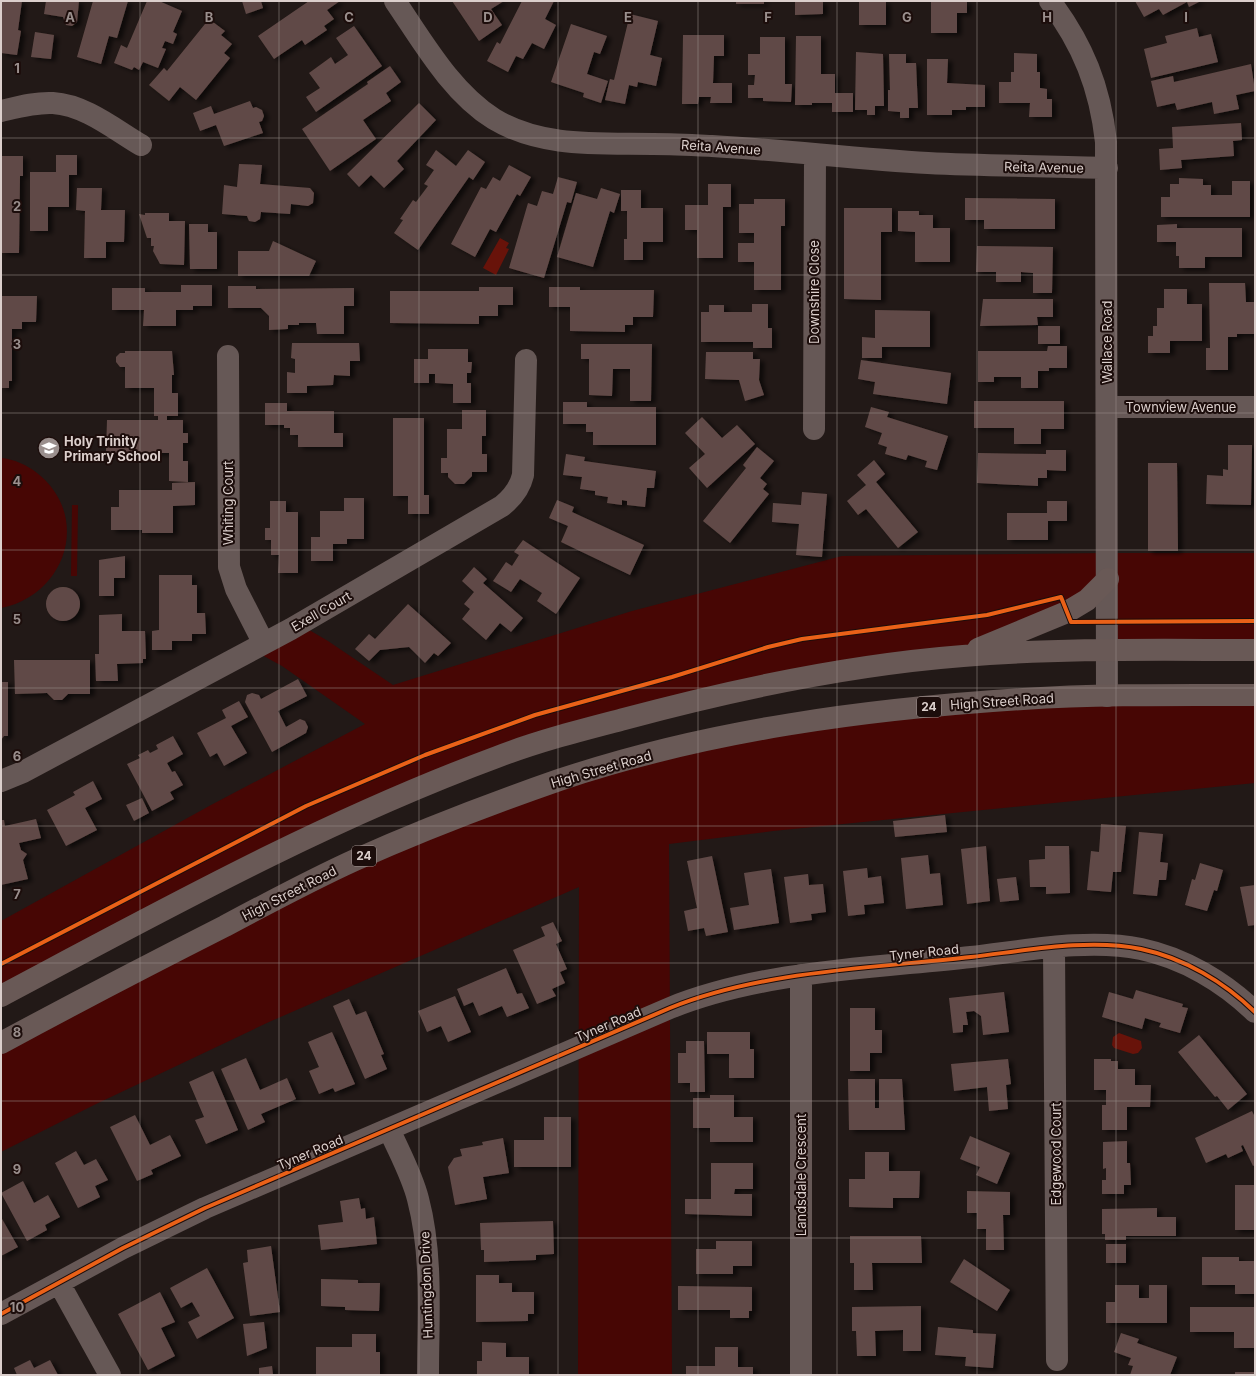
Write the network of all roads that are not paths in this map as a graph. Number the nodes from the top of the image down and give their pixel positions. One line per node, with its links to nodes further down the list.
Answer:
1 (395, 1): 5 (street, Reita Avenue)
2 (1050, 1): 6 (street, Wallace Road)
3 (1, 110): 4 (street)
4 (141, 145)
5 (815, 155): 6 (street, Reita Avenue); 11 (street, Downshire Close)
6 (1107, 168): 9 (street, Wallace Road)
7 (228, 356): 13 (street, Whiting Court)
8 (526, 360): 13 (street, Exell Court)
9 (1108, 407): 10 (street, Townview Avenue); 12 (street, Wallace Road)
10 (1255, 407)
11 (814, 429)
12 (1108, 579): 14 (street, Wallace Road); 16 (main road)
13 (263, 642): 19 (street, Exell Court)
14 (1108, 650): 15 (main road); 16 (main road); 18 (street, Wallace Road)
15 (1255, 650)
16 (960, 656): 22 (main road)
17 (1255, 695): 18 (main road, High Street Road / 24)
18 (1107, 696): 24 (main road, High Street Road / 24)
19 (1, 781)
20 (1054, 948): 21 (street, Tyner Road); 23 (street, Tyner Road); 28 (street, Edgewood Court)
21 (801, 975): 25 (street, Tyner Road); 31 (street, Landsdale Crescent)
22 (1, 996)
23 (1255, 1012)
24 (1, 1043)
25 (389, 1129): 26 (street, Tyner Road); 30 (street, Huntingdon Drive)
26 (59, 1283): 27 (street, Tyner Road); 29 (street)
27 (1, 1314)
28 (1057, 1360)
29 (110, 1375)
30 (428, 1375)
31 (801, 1375)

